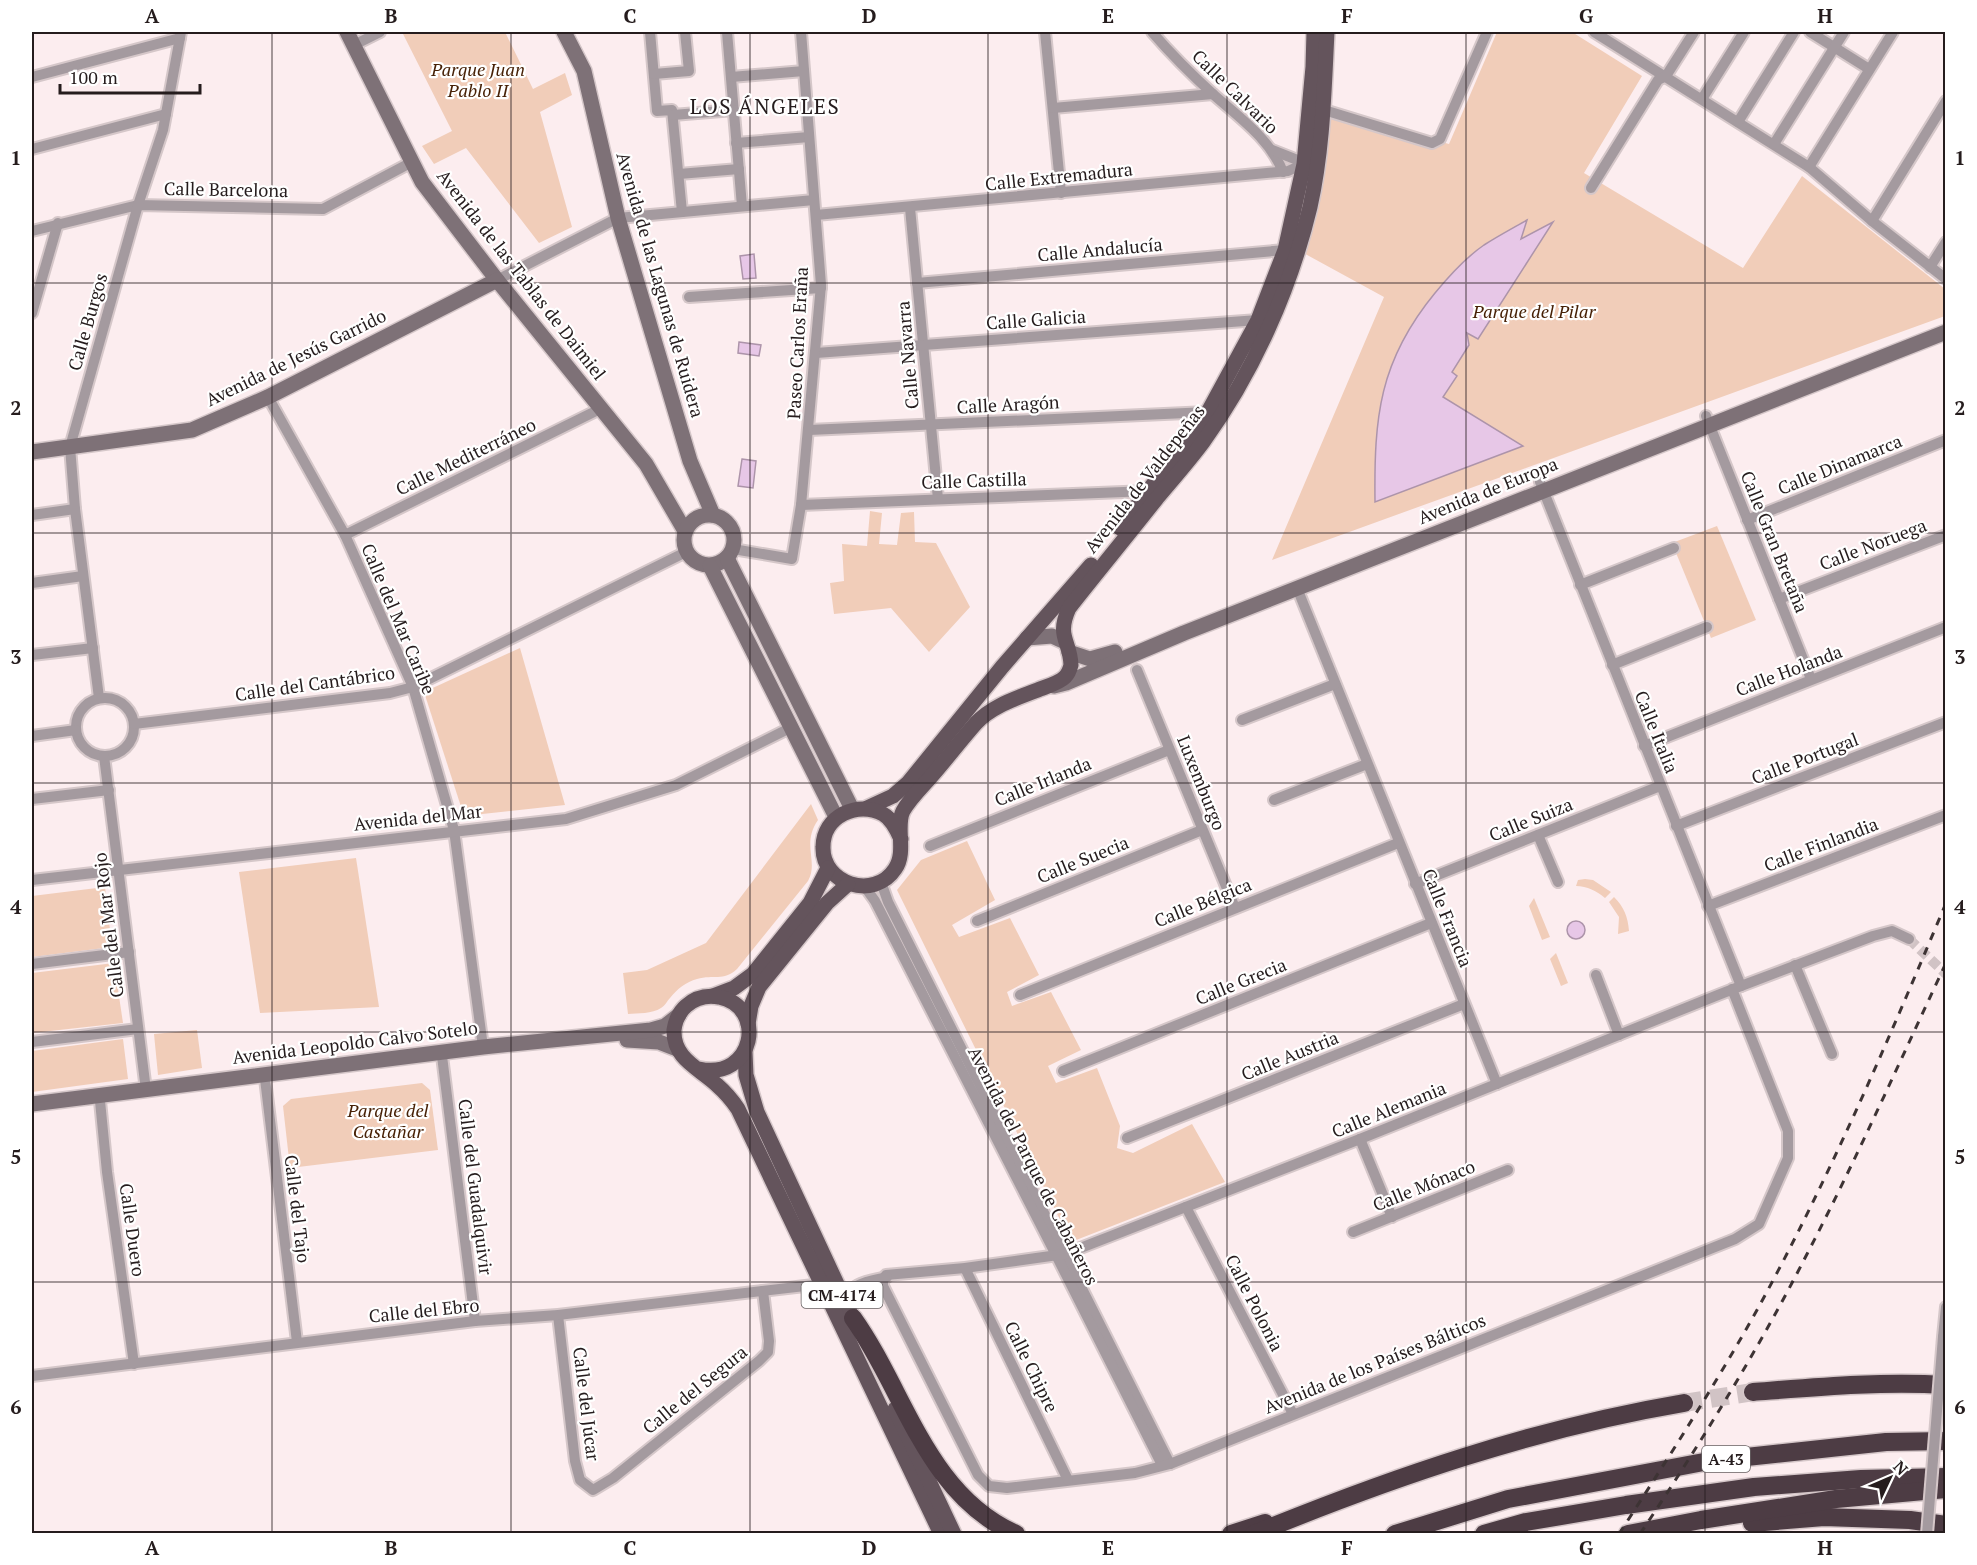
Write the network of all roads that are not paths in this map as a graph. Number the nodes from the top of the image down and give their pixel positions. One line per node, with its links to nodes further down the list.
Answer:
1 (380, 32): 20 (street)
2 (564, 32): 56 (main road, Avenida de las Lagunas de Ruidera)
3 (650, 32): 24 (street)
4 (685, 32): 24 (street)
5 (727, 32): 27 (street)
6 (801, 32): 23 (street, Paseo Carlos Eraña)
7 (1045, 32): 31 (street)
8 (1152, 32): 28 (street, Calle Calvario)
9 (1314, 32): 43 (main road, Avenida de Valdepeñas)
10 (1327, 32): 33 (main road, Avenida de Valdepeñas)
11 (1487, 32): 33 (street)
12 (1594, 32): 25 (street)
13 (1694, 32): 25 (street)
14 (1744, 32): 29 (street)
15 (1794, 32): 36 (street)
16 (1810, 32): 21 (street)
17 (1844, 32): 21 (street)
18 (1893, 32): 22 (street)
19 (180, 35): 26 (street); 34 (street, Calle Burgos)
20 (350, 38): 42 (main road, Avenida de las Tablas de Daimiel)
21 (1834, 47): 22 (street); 39 (street)
22 (1869, 69): 44 (street)
23 (804, 71): 27 (street); 37 (street, Paseo Carlos Eraña)
24 (654, 74): 35 (street)
25 (1666, 76): 29 (street); 48 (street)
26 (32, 77)
27 (731, 77): 32 (street)
28 (1213, 94): 31 (street); 41 (street, Calle Calvario)
29 (1702, 99): 36 (street)
30 (1946, 101): 57 (street)
31 (1053, 108): 49 (street)
32 (734, 110): 35 (street); 38 (street)
33 (1324, 110): 43 (main road, Avenida de Valdepeñas)
34 (166, 114): 40 (street); 51 (street, Calle Burgos)
35 (673, 115): 47 (street)
36 (1738, 122): 39 (street)
37 (809, 137): 38 (street); 50 (street, Paseo Carlos Eraña)
38 (736, 143): 45 (street)
39 (1774, 144): 44 (street)
40 (32, 149)
41 (1271, 150): 43 (street, Calle Calvario); 46 (street, Calle Calvario)
42 (412, 162): 51 (street, Calle Barcelona); 64 (main road, Avenida de las Tablas de Daimiel)
43 (1311, 165): 46 (street, Calle Extremadura); 61 (main road, Avenida de Valdepeñas); 106 (main road, Avenida de Valdepeñas)
44 (1809, 167): 57 (street)
45 (739, 169): 47 (street); 52 (street)
46 (1282, 172): 49 (street, Calle Extremadura)
47 (679, 174): 54 (street)
48 (1591, 189)
49 (1061, 193): 53 (street, Calle Extremadura)
50 (814, 200): 52 (street); 55 (street, Paseo Carlos Eraña)
51 (138, 205): 58 (street, Calle Barcelona); 81 (street, Calle Burgos)
52 (742, 206): 54 (street)
53 (910, 208): 55 (street, Calle Extremadura); 65 (street, Calle Navarra)
54 (682, 212): 56 (street)
55 (816, 215): 66 (street, Paseo Carlos Eraña)
56 (618, 218): 64 (street); 89 (main road, Avenida de las Lagunas de Ruidera)
57 (1872, 221): 62 (street)
58 (58, 223): 59 (street, Calle Barcelona); 68 (street)
59 (32, 231)
60 (1946, 242): 62 (street)
61 (1286, 250): 65 (street, Calle Andalucía); 69 (main road, Avenida de Valdepeñas)
62 (1930, 267): 63 (street)
63 (1946, 279)
64 (497, 280): 74 (main road, Avenida de Jesús Garrido); 75 (main road, Avenida de las Tablas de Daimiel)
65 (917, 283): 72 (street, Calle Navarra)
66 (821, 288): 67 (street); 73 (street, Paseo Carlos Eraña)
67 (688, 297)
68 (32, 313)
69 (1258, 320): 72 (street, Calle Galicia); 76 (main road, Avenida de Valdepeñas)
70 (1946, 321): 77 (main road, Avenida de Europa)
71 (1946, 332): 77 (main road, Avenida de Europa)
72 (924, 345): 73 (street, Calle Galicia); 78 (street, Calle Navarra)
73 (816, 353): 79 (street, Paseo Carlos Eraña)
74 (268, 397): 81 (main road, Avenida de Jesús Garrido); 93 (street, Calle del Mar Caribe)
75 (602, 408): 91 (main road, Avenida de las Tablas de Daimiel); 93 (street, Calle Mediterráneo)
76 (1208, 412): 78 (street, Calle Aragón); 84 (main road, Avenida de Valdepeñas)
77 (1707, 420): 83 (main road, Avenida de Europa); 90 (street, Calle Gran Bretaña)
78 (931, 424): 79 (street, Calle Aragón); 85 (street, Calle Navarra)
79 (809, 430): 86 (street, Paseo Carlos Eraña)
80 (1946, 440): 90 (street, Calle Dinamarca)
81 (70, 447): 82 (main road, Avenida de Jesús Garrido); 87 (street)
82 (32, 452)
83 (1542, 486): 100 (street, Calle Italia); 101 (main road, Avenida de Europa); 106 (main road, Avenida de Europa)
84 (1149, 491): 85 (street, Calle Castilla); 105 (main road, Avenida de Valdepeñas)
85 (938, 499): 86 (street, Calle Castilla)
86 (801, 505): 96 (street, Paseo Carlos Eraña)
87 (75, 509): 88 (street); 98 (street)
88 (32, 515)
89 (713, 515): 91 (main road); 96 (main road)
90 (1747, 520): 102 (street, Calle Gran Bretaña)
91 (685, 531): 95 (main road)
92 (1946, 535): 102 (street, Calle Noruega)
93 (345, 536): 113 (street, Calle del Mar Caribe)
94 (1674, 548): 100 (street)
95 (686, 552): 97 (main road); 113 (street, Calle del Cantábrico)
96 (730, 554): 97 (main road); 130 (main road)
97 (710, 566): 119 (main road)
98 (83, 576): 99 (street); 107 (street)
99 (32, 583)
100 (1581, 585): 109 (street, Calle Italia)
101 (1297, 588): 112 (street, Calle Francia); 114 (main road, Avenida de Europa)
102 (1779, 599): 111 (street, Calle Gran Bretaña)
103 (1707, 627): 109 (street)
104 (1946, 627): 111 (street, Calle Holanda)
105 (1026, 638): 106 (main road, Avenida de Europa); 130 (main road, Avenida de Valdepeñas)
106 (1067, 647): 114 (main road, Avenida de Valdepeñas)
107 (93, 648): 108 (street); 115 (street)
108 (32, 655)
109 (1612, 665): 122 (street, Calle Italia)
110 (1137, 670): 123 (street, Luxemburgo)
111 (1811, 679): 122 (street, Calle Holanda)
112 (1335, 684): 116 (street); 125 (street, Calle Francia)
113 (413, 687): 118 (street, Calle del Cantábrico); 134 (street, Calle del Mar Caribe)
114 (1046, 687): 137 (main road, Avenida de Valdepeñas)
115 (99, 698): 118 (street); 120 (street)
116 (1242, 720)
117 (1946, 722): 133 (street, Calle Portugal)
118 (134, 724): 124 (street)
119 (792, 727): 132 (main road); 134 (street, Avenida del Mar)
120 (76, 730): 121 (street); 124 (street)
121 (32, 736)
122 (1644, 746): 126 (street, Calle Italia)
123 (1169, 750): 135 (street, Luxemburgo); 139 (street, Calle Irlanda)
124 (104, 756): 127 (street, Calle del Mar Rojo)
125 (1367, 764): 129 (street); 138 (street, Calle Francia)
126 (1660, 786): 133 (street, Calle Italia); 136 (street, Calle Suiza)
127 (109, 790): 128 (street); 141 (street, Calle del Mar Rojo)
128 (32, 799)
129 (1274, 800)
130 (859, 809): 132 (main road); 137 (main road)
131 (1946, 815): 148 (street, Calle Finlandia)
132 (836, 818): 140 (main road)
133 (1676, 826): 148 (street, Calle Italia)
134 (454, 830): 141 (street, Avenida del Mar); 166 (street, Calle del Mar Caribe)
135 (1202, 830): 149 (street, Luxemburgo); 150 (street, Calle Suecia)
136 (1538, 835): 144 (street); 146 (street, Calle Suiza)
137 (901, 839): 143 (main road)
138 (1398, 843): 146 (street, Calle Francia); 149 (street, Calle Bélgica)
139 (930, 846)
140 (828, 868): 145 (main road); 159 (main road)
141 (120, 869): 142 (street, Avenida del Mar); 153 (street, Calle del Mar Rojo)
142 (32, 880)
143 (881, 882): 147 (main road); 185 (street, Avenida del Parque de Cabañeros)
144 (1558, 882)
145 (848, 884): 147 (main road); 162 (main road)
146 (1415, 884): 151 (street, Calle Francia)
147 (865, 887): 185 (street, Avenida del Parque de Cabañeros)
148 (1708, 906): 157 (street, Calle Italia)
149 (1235, 908): 158 (street, Calle Bélgica)
150 (977, 921)
151 (1431, 923): 160 (street, Calle Francia); 172 (street, Calle Grecia)
152 (1909, 939): 155 (street, Calle Alemania)
153 (129, 952): 154 (street); 163 (street, Calle del Mar Rojo)
154 (32, 964)
155 (1795, 965): 157 (street, Calle Alemania); 169 (street)
156 (1596, 975): 164 (street)
157 (1737, 987): 164 (street, Calle Alemania); 200 (street, Avenida de los Países Bálticos)
158 (1020, 995)
159 (713, 996): 161 (main road); 162 (main road)
160 (1464, 1004): 174 (street, Calle Francia); 179 (street, Calle Austria)
161 (679, 1015): 166 (main road, Avenida Leopoldo Calvo Sotelo); 167 (main road)
162 (748, 1024): 168 (main road)
163 (138, 1029): 165 (street); 175 (street, Calle del Mar Rojo)
164 (1619, 1035): 174 (street, Calle Alemania)
165 (32, 1042)
166 (483, 1047): 175 (main road, Avenida Leopoldo Calvo Sotelo)
167 (677, 1049): 170 (main road, Avenida Leopoldo Calvo Sotelo); 171 (main road)
168 (745, 1052): 171 (main road); 191 (main road, CM-4174)
169 (1832, 1054)
170 (442, 1056): 173 (main road, Avenida Leopoldo Calvo Sotelo); 193 (street, Calle del Guadalquivir)
171 (699, 1069): 188 (main road, CM-4174)
172 (1063, 1071)
173 (265, 1079): 176 (main road, Avenida Leopoldo Calvo Sotelo); 194 (street, Calle del Tajo)
174 (1497, 1084): 180 (street, Calle Alemania)
175 (146, 1090): 177 (main road, Avenida Leopoldo Calvo Sotelo)
176 (100, 1101): 178 (main road, Avenida Leopoldo Calvo Sotelo); 195 (street, Calle Duero)
177 (32, 1104)
178 (32, 1109)
179 (1127, 1138)
180 (1360, 1140): 182 (street, Calle Alemania); 183 (street)
181 (1508, 1170): 183 (street, Calle Mónaco)
182 (1186, 1207): 185 (street, Calle Alemania); 200 (street, Calle Polonia)
183 (1392, 1217): 184 (street, Calle Mónaco)
184 (1353, 1232)
185 (1061, 1254): 186 (street, Calle Alemania); 202 (street, Avenida del Parque de Cabañeros)
186 (965, 1268): 187 (street, Calle Alemania); 205 (street, Calle Chipre)
187 (884, 1277): 191 (street); 205 (street, Avenida de los Países Bálticos)
188 (822, 1284): 189 (street, Calle del Ebro); 211 (main road, CM-4174)
189 (763, 1291): 192 (street, Calle del Ebro); 208 (street, Calle del Segura)
190 (1946, 1307): 220 (street, bridge)
191 (850, 1311): 212 (main road, CM-4174); 213 (highway)
192 (558, 1315): 193 (street, Calle del Ebro); 208 (street, Calle del Júcar)
193 (475, 1321): 194 (street, Calle del Ebro)
194 (297, 1342): 195 (street, Calle del Ebro)
195 (135, 1364): 196 (street, Calle del Ebro)
196 (32, 1376)
197 (1946, 1384): 198 (highway)
198 (1753, 1392)
199 (1684, 1403): 209 (highway)
200 (1293, 1414): 202 (street, Avenida de los Países Bálticos)
201 (1946, 1441): 216 (highway, A-43)
202 (1166, 1464): 205 (street, Avenida de los Países Bálticos)
203 (1946, 1477): 204 (highway, A-43)
204 (1916, 1478): 206 (highway); 217 (highway, A-43)
205 (1068, 1480)
206 (1946, 1482)
207 (1946, 1489): 218 (highway)
208 (593, 1490)
209 (1346, 1496): 214 (highway); 215 (highway)
210 (1946, 1525): 219 (highway)
211 (941, 1533)
212 (954, 1533)
213 (1016, 1533)
214 (1231, 1533)
215 (1254, 1533)
216 (1395, 1533)
217 (1484, 1533)
218 (1628, 1533)
219 (1667, 1533)
220 (1927, 1533)

